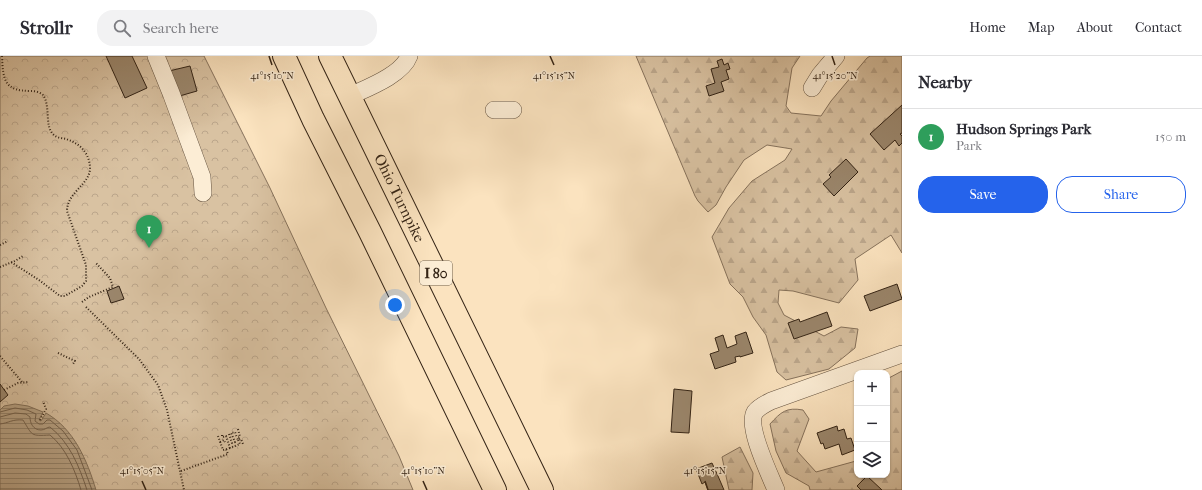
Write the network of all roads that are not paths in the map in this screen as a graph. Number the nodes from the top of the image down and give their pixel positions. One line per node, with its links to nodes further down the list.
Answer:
1 (156, 56): 10 (street)
2 (284, 56): 12 (highway, I 80)
3 (330, 56): 7 (highway, Ohio Turnpike / I 80)
4 (409, 56): 7 (street)
5 (836, 56): 6 (street)
6 (812, 88)
7 (350, 96): 13 (highway, Ohio Turnpike / I 80)
8 (494, 110): 9 (street)
9 (513, 110)
10 (203, 193)
11 (902, 354): 14 (street)
12 (495, 490)
13 (542, 490)
14 (776, 490)

